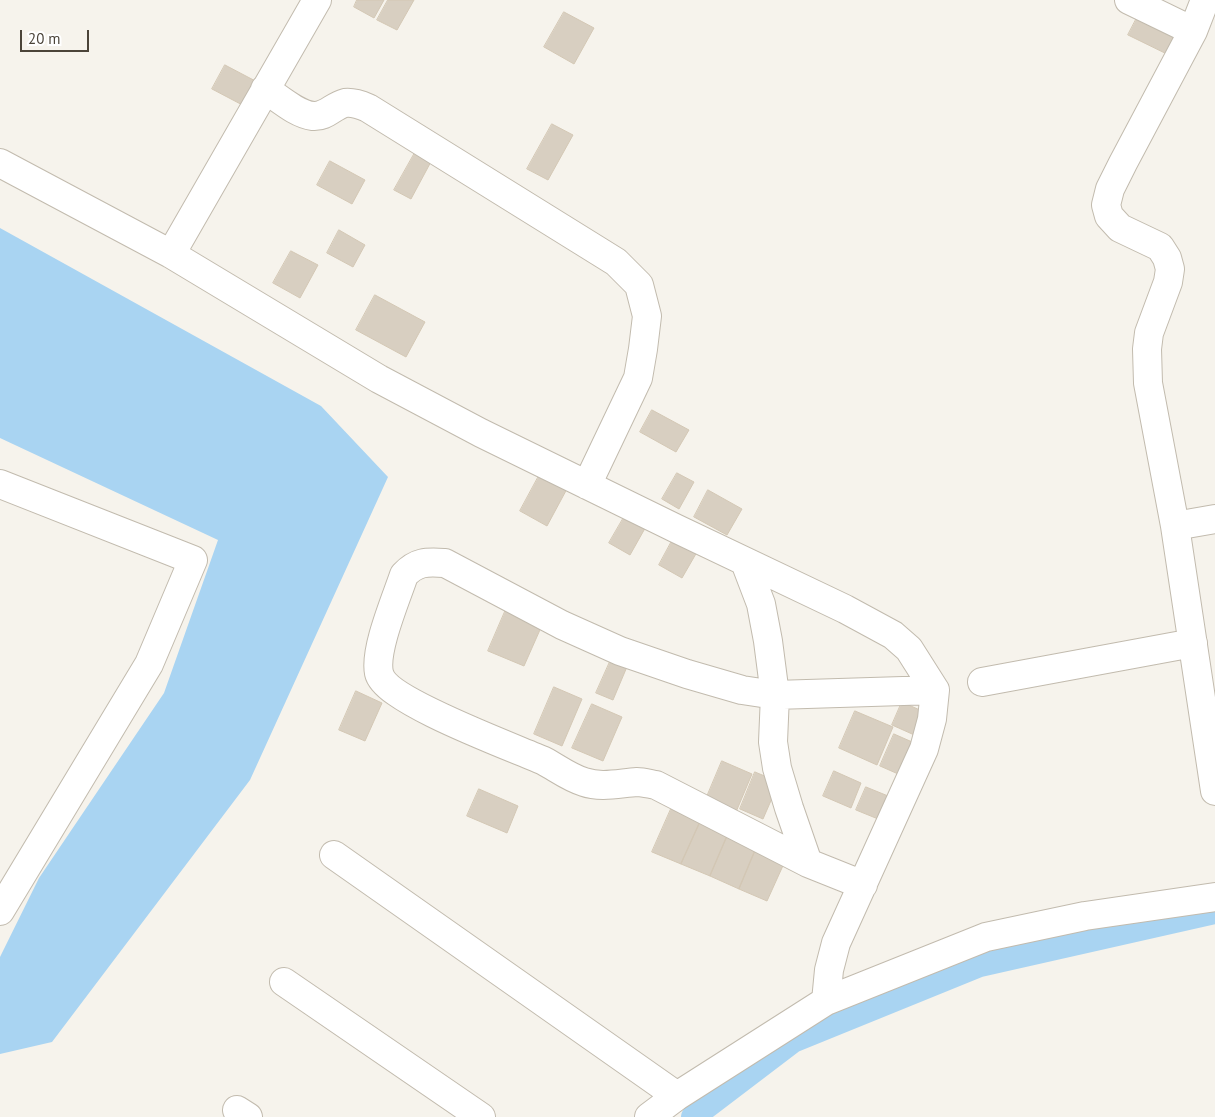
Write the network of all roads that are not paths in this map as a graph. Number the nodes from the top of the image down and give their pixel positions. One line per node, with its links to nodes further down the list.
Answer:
1 (317, 0): 5 (street)
2 (1129, 0): 4 (street)
3 (1206, 0): 4 (street)
4 (1193, 31): 11 (street)
5 (266, 89): 7 (street); 9 (street)
6 (0, 163): 7 (street)
7 (171, 254): 9 (street)
8 (0, 484): 22 (street)
9 (587, 485): 12 (street)
10 (1215, 519): 11 (street)
11 (1175, 526): 13 (street)
12 (745, 562): 15 (street); 16 (street)
13 (1192, 643): 14 (street); 17 (street)
14 (982, 682)
15 (935, 690): 16 (street); 20 (street)
16 (775, 695): 19 (street); 19 (street)
17 (1215, 791)
18 (334, 855): 25 (street)
19 (808, 863): 20 (street)
20 (863, 886): 24 (street)
21 (1215, 897): 24 (street)
22 (0, 911)
23 (284, 982): 26 (street)
24 (826, 1001): 25 (street)
25 (677, 1096): 27 (street)
26 (481, 1117)
27 (649, 1117)

